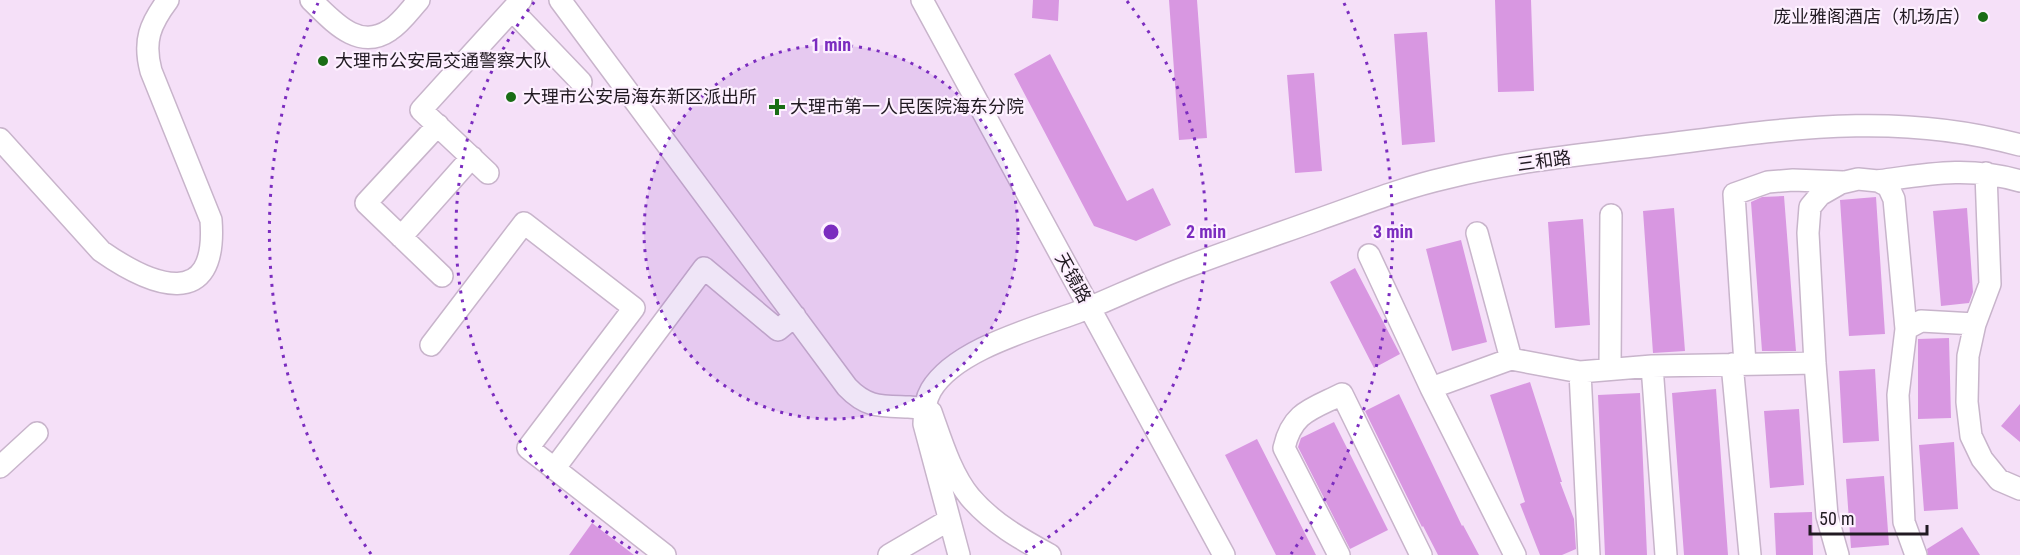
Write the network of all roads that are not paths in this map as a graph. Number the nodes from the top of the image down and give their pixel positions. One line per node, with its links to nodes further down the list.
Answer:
1 (168, 0): 9 (street)
2 (311, 0): 3 (street)
3 (419, 0)
4 (560, 0): 23 (street)
5 (922, 0): 22 (street, 天镜路)
6 (517, 5): 7 (street); 8 (street)
7 (581, 82)
8 (438, 125): 11 (street); 19 (street)
9 (0, 139)
10 (2020, 144): 22 (street, 三和路)
11 (472, 157): 12 (street); 19 (street)
12 (488, 173)
13 (1986, 173): 14 (street); 15 (street); 24 (street)
14 (1878, 181): 16 (street); 25 (street)
15 (2020, 181)
16 (1847, 182): 28 (street); 29 (street)
17 (1611, 215): 31 (street)
18 (1477, 233): 27 (street)
19 (401, 237): 21 (street)
20 (1369, 255): 33 (street)
21 (442, 276)
22 (1089, 307): 34 (street, 三和路); 44 (street, 天镜路)
23 (795, 316): 34 (street); 37 (street)
24 (1975, 324): 25 (street); 38 (street)
25 (1906, 329): 52 (street)
26 (431, 345): 37 (street)
27 (1511, 359): 32 (street); 33 (street)
28 (1815, 363): 29 (street); 51 (street)
29 (1738, 364): 30 (street); 50 (street)
30 (1652, 366): 31 (street); 49 (street)
31 (1610, 369): 32 (street)
32 (1580, 372): 48 (street)
33 (1431, 388): 47 (street)
34 (925, 408): 39 (street); 43 (street)
35 (37, 433): 36 (street)
36 (0, 467)
37 (554, 469): 40 (street)
38 (2020, 489)
39 (949, 520): 41 (street); 42 (street)
40 (665, 555)
41 (889, 555)
42 (959, 555)
43 (1050, 555)
44 (1224, 555)
45 (1339, 555): 46 (street)
46 (1421, 555)
47 (1515, 555)
48 (1589, 555)
49 (1666, 555)
50 (1750, 555)
51 (1838, 555)
52 (1916, 555)

